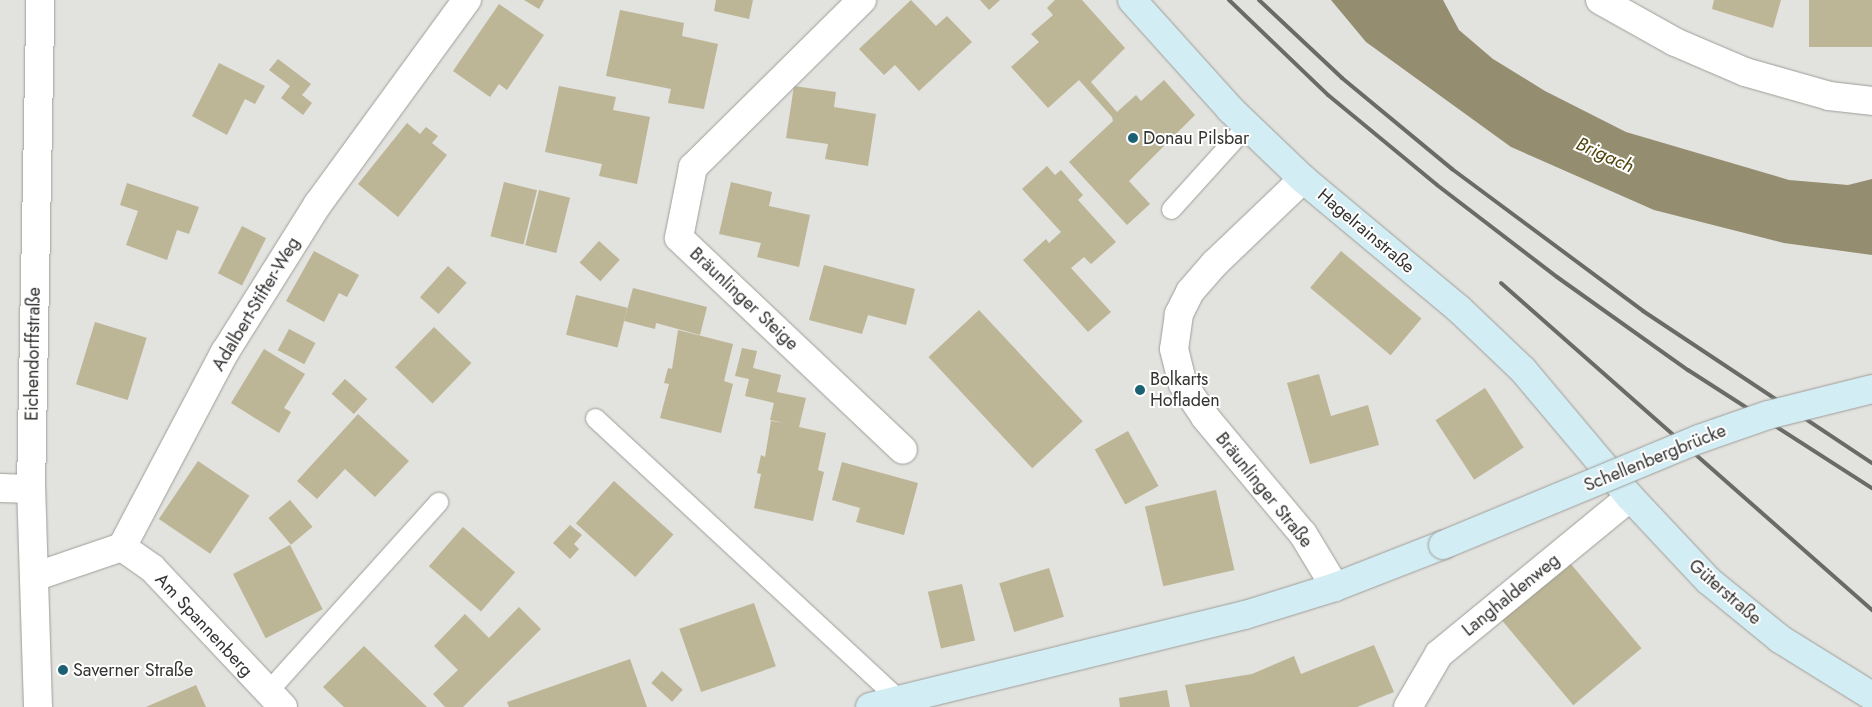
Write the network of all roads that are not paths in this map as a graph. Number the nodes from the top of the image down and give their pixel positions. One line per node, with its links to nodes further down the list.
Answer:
1 (40, 0): 15 (street, Eichendorffstraße)
2 (467, 0): 18 (street, Adalbert-Stifter-Weg)
3 (862, 0): 12 (street, Bräunlinger Steige)
4 (1132, 0): 7 (main road, Hagelrainstraße)
5 (1600, 0): 6 (street)
6 (1872, 101)
7 (1247, 125): 8 (main road, Hagelrainstraße); 9 (lane)
8 (1303, 179): 13 (main road, Hagelrainstraße); 20 (street, Bräunlinger Straße)
9 (1171, 209)
10 (1872, 389): 20 (main road, Schellenbergbrücke, bridge)
11 (595, 418): 23 (lane)
12 (903, 450)
13 (1601, 462): 16 (main road, Güterstraße)
14 (0, 488): 15 (street)
15 (30, 489): 19 (street, Eichendorffstraße)
16 (1630, 497): 21 (main road, Güterstraße); 26 (street, Langhaldenweg)
17 (438, 502): 22 (lane)
18 (122, 547): 19 (street); 22 (street, Am Spannenberg)
19 (34, 577): 24 (street, Eichendorffstraße)
20 (1335, 586): 23 (main road)
21 (1872, 696)
22 (275, 700)
23 (898, 700): 25 (main road)
24 (38, 707)
25 (870, 707)
26 (1408, 707)

